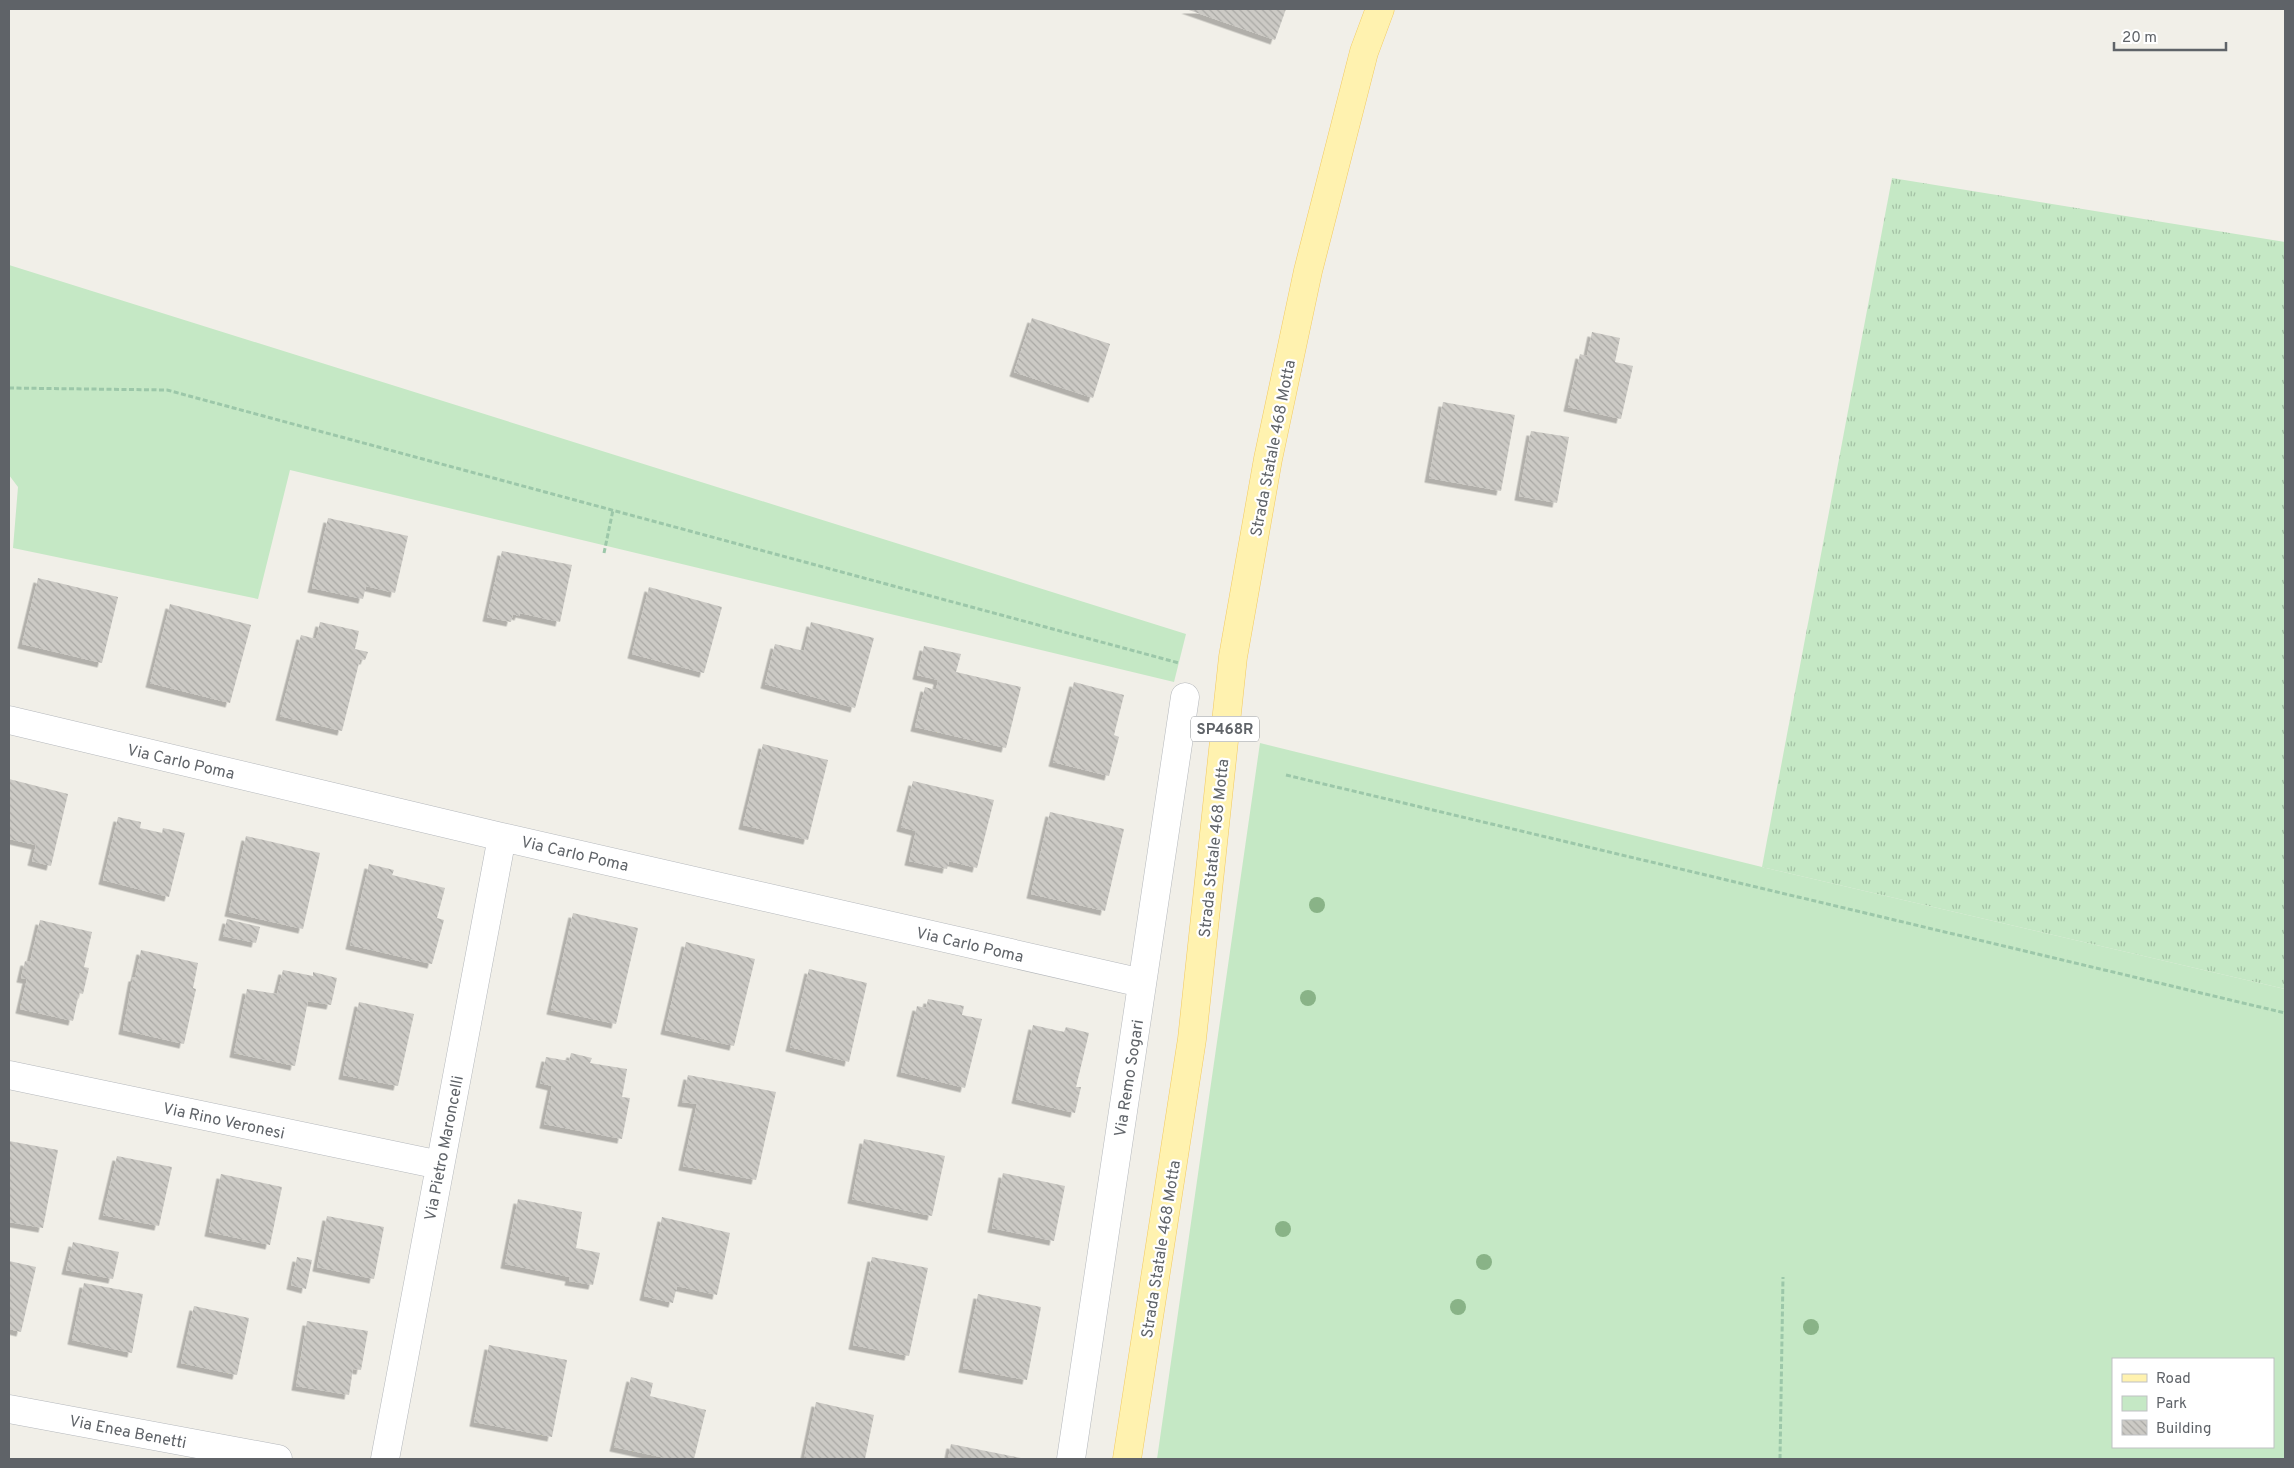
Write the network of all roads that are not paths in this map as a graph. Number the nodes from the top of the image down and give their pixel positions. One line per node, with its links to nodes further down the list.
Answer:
1 (1380, 9): 12 (main road, Strada Statale 468 Motta / SP468R)
2 (1185, 697): 5 (street, Via Remo Sogari)
3 (9, 720): 4 (street, Via Carlo Poma)
4 (502, 837): 5 (street, Via Carlo Poma); 7 (street, Via Pietro Maroncelli)
5 (1142, 983): 11 (street, Via Remo Sogari)
6 (9, 1075): 7 (street, Via Rino Veronesi)
7 (440, 1165): 10 (street, Via Pietro Maroncelli)
8 (9, 1409): 9 (street, Via Enea Benetti)
9 (278, 1459)
10 (385, 1459)
11 (1071, 1459)
12 (1127, 1459)

